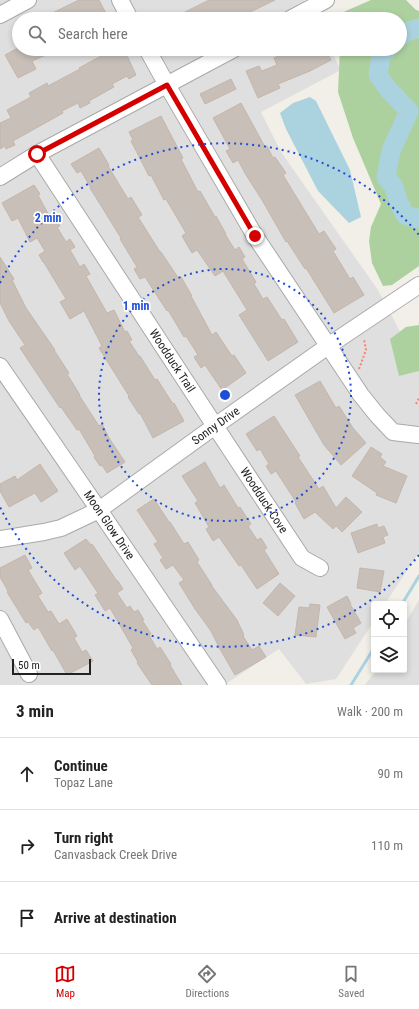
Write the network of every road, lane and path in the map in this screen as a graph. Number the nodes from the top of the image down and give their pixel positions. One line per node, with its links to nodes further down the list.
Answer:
1 (28, 0): 6 (street)
2 (120, 0): 4 (street)
3 (326, 0): 5 (street)
4 (126, 12)
5 (303, 12)
6 (0, 15)
7 (151, 56): 9 (street)
8 (221, 56): 9 (street)
9 (167, 85): 10 (street); 14 (street)
10 (37, 154): 11 (street); 19 (street, Woodduck Trail)
11 (0, 177)
12 (419, 286): 14 (street, Sonny Drive)
13 (364, 339): 16 (path)
14 (328, 346): 19 (street, Sonny Drive); 20 (street)
15 (0, 366): 21 (street, Moon Glow Drive)
16 (359, 372)
17 (419, 398): 18 (path)
18 (416, 404)
19 (215, 426): 21 (street, Sonny Drive); 23 (street, Woodduck Cove)
20 (418, 435)
21 (99, 510): 22 (street, Sonny Drive); 26 (street, Moon Glow Drive)
22 (0, 539)
23 (320, 568)
24 (0, 620): 25 (street)
25 (29, 674)
26 (218, 685)

